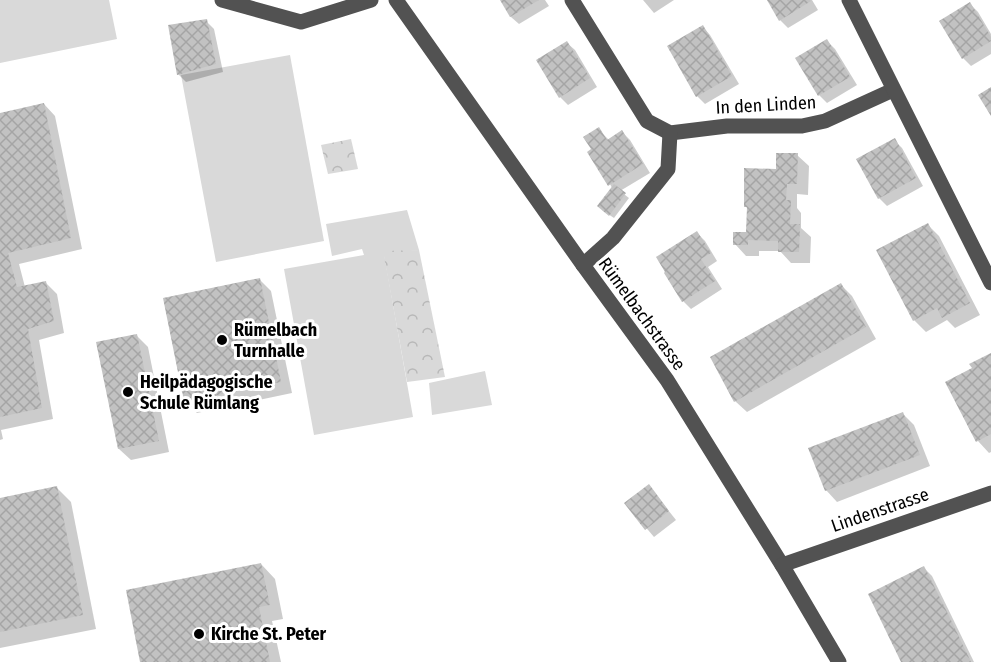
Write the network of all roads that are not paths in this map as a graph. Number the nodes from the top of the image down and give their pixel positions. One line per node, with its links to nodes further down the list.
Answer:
1 (222, 0): 2 (street)
2 (372, 0)
3 (396, 0): 8 (street, Rümelbachstrasse)
4 (573, 0): 7 (street)
5 (849, 0): 6 (street)
6 (894, 90): 7 (street, In den Linden); 9 (street)
7 (670, 133): 8 (street)
8 (583, 265): 11 (street, Rümelbachstrasse)
9 (991, 283)
10 (991, 493): 11 (street, Lindenstrasse)
11 (782, 565): 12 (street, Rümelbachstrasse)
12 (839, 662)

